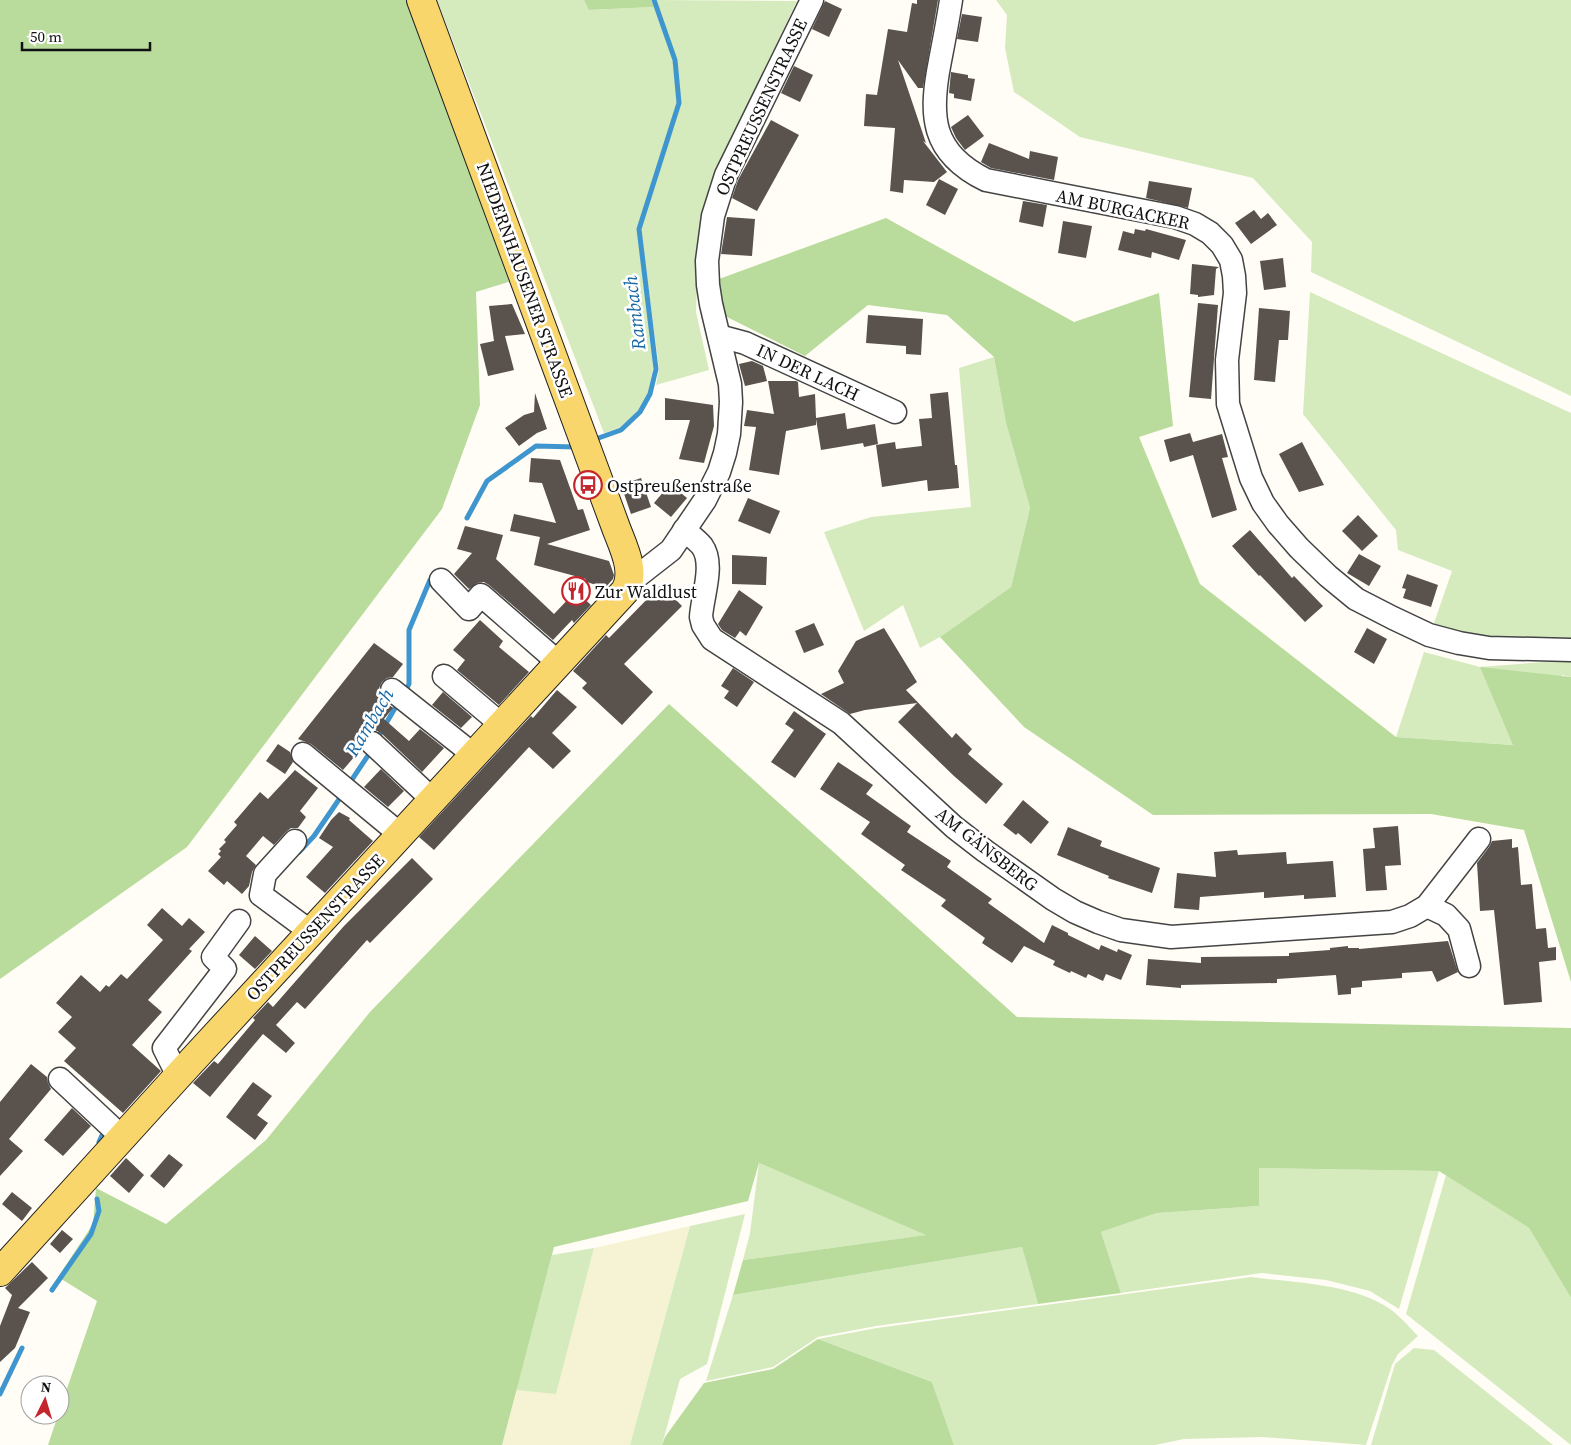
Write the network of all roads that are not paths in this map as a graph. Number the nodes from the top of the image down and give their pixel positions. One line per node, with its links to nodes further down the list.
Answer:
1 (421, 0): 7 (main road, NIEDERNHAUSENER STRASSE)
2 (812, 0): 4 (street, OSTPREUSSENSTRASSE)
3 (951, 0): 9 (street, AM BURGACKER)
4 (718, 336): 5 (street, IN DER LACH); 6 (street, OSTPREUSSENSTRASSE)
5 (895, 412)
6 (684, 530): 7 (street, OSTPREUSSENSTRASSE); 21 (street, AM GÄNSBERG)
7 (628, 571): 10 (main road, OSTPREUSSENSTRASSE)
8 (441, 580): 10 (street)
9 (1571, 650)
10 (559, 663): 13 (main road, OSTPREUSSENSTRASSE)
11 (444, 676): 13 (street)
12 (400, 696): 16 (street)
13 (502, 725): 16 (main road, OSTPREUSSENSTRASSE)
14 (374, 745): 17 (street)
15 (303, 754): 18 (street)
16 (474, 755): 17 (main road, OSTPREUSSENSTRASSE)
17 (433, 800): 18 (main road, OSTPREUSSENSTRASSE)
18 (401, 835): 23 (main road, OSTPREUSSENSTRASSE)
19 (1480, 839): 21 (street)
20 (296, 840): 23 (street)
21 (1427, 906): 24 (street)
22 (239, 922): 25 (street)
23 (311, 932): 25 (main road, OSTPREUSSENSTRASSE)
24 (1469, 966)
25 (178, 1076): 27 (main road, OSTPREUSSENSTRASSE)
26 (60, 1079): 27 (street)
27 (123, 1138): 28 (main road, OSTPREUSSENSTRASSE)
28 (0, 1272)

